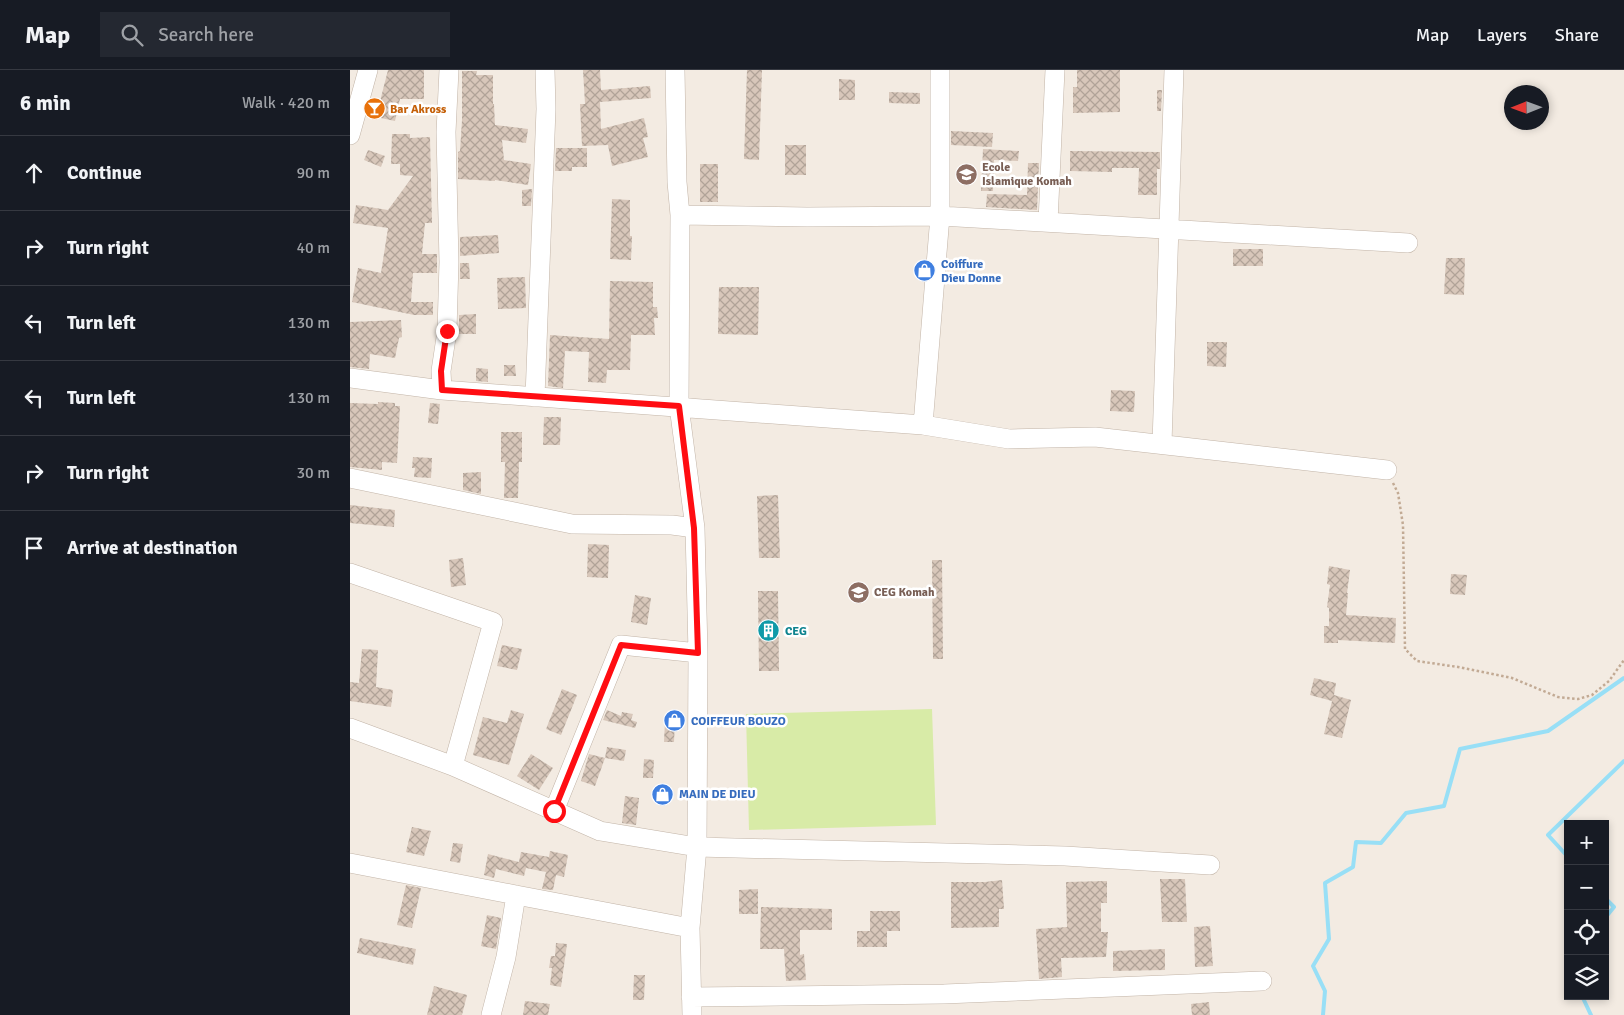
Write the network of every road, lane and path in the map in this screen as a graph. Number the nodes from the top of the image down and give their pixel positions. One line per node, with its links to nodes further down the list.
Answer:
1 (368, 70): 8 (street)
2 (450, 70): 15 (street)
3 (545, 70): 16 (street)
4 (674, 70): 9 (street)
5 (940, 70): 10 (street)
6 (1055, 70): 11 (street)
7 (1174, 70): 12 (street)
8 (350, 135)
9 (680, 216): 10 (street); 17 (street)
10 (940, 216): 11 (street); 18 (street)
11 (1048, 222): 12 (street)
12 (1168, 229): 13 (street); 19 (street)
13 (1408, 244)
14 (350, 378): 15 (street)
15 (442, 390): 16 (street)
16 (535, 396): 17 (street)
17 (679, 406): 18 (street); 22 (street)
18 (923, 425): 19 (street)
19 (1162, 444): 20 (street)
20 (1387, 470): 25 (path)
21 (350, 478): 22 (street)
22 (694, 528): 24 (street)
23 (350, 573): 27 (street)
24 (698, 653): 28 (street); 29 (street)
25 (1624, 660)
26 (350, 728): 27 (street)
27 (453, 766): 28 (street)
28 (554, 811): 29 (street)
29 (697, 847): 31 (street); 33 (street)
30 (350, 863): 32 (street)
31 (1210, 865)
32 (516, 894): 33 (street); 36 (street)
33 (690, 928): 35 (street)
34 (1262, 981): 35 (street)
35 (692, 1006)
36 (491, 1015)

